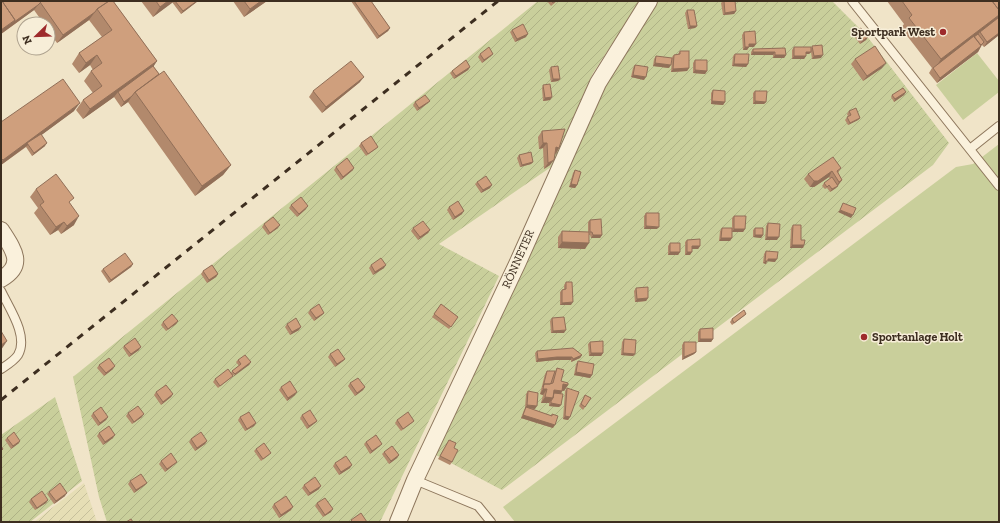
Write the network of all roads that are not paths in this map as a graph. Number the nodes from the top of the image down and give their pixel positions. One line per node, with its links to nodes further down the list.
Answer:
1 (649, 1): 10 (street, RÖNNETER)
2 (852, 1): 4 (lane)
3 (999, 126): 4 (lane)
4 (970, 149): 5 (lane)
5 (999, 186)
6 (1, 230): 7 (street)
7 (1, 279)
8 (1, 291): 9 (lane)
9 (1, 369)
10 (415, 480): 11 (street, RÖNNETER); 12 (lane)
11 (398, 522)
12 (491, 522)

